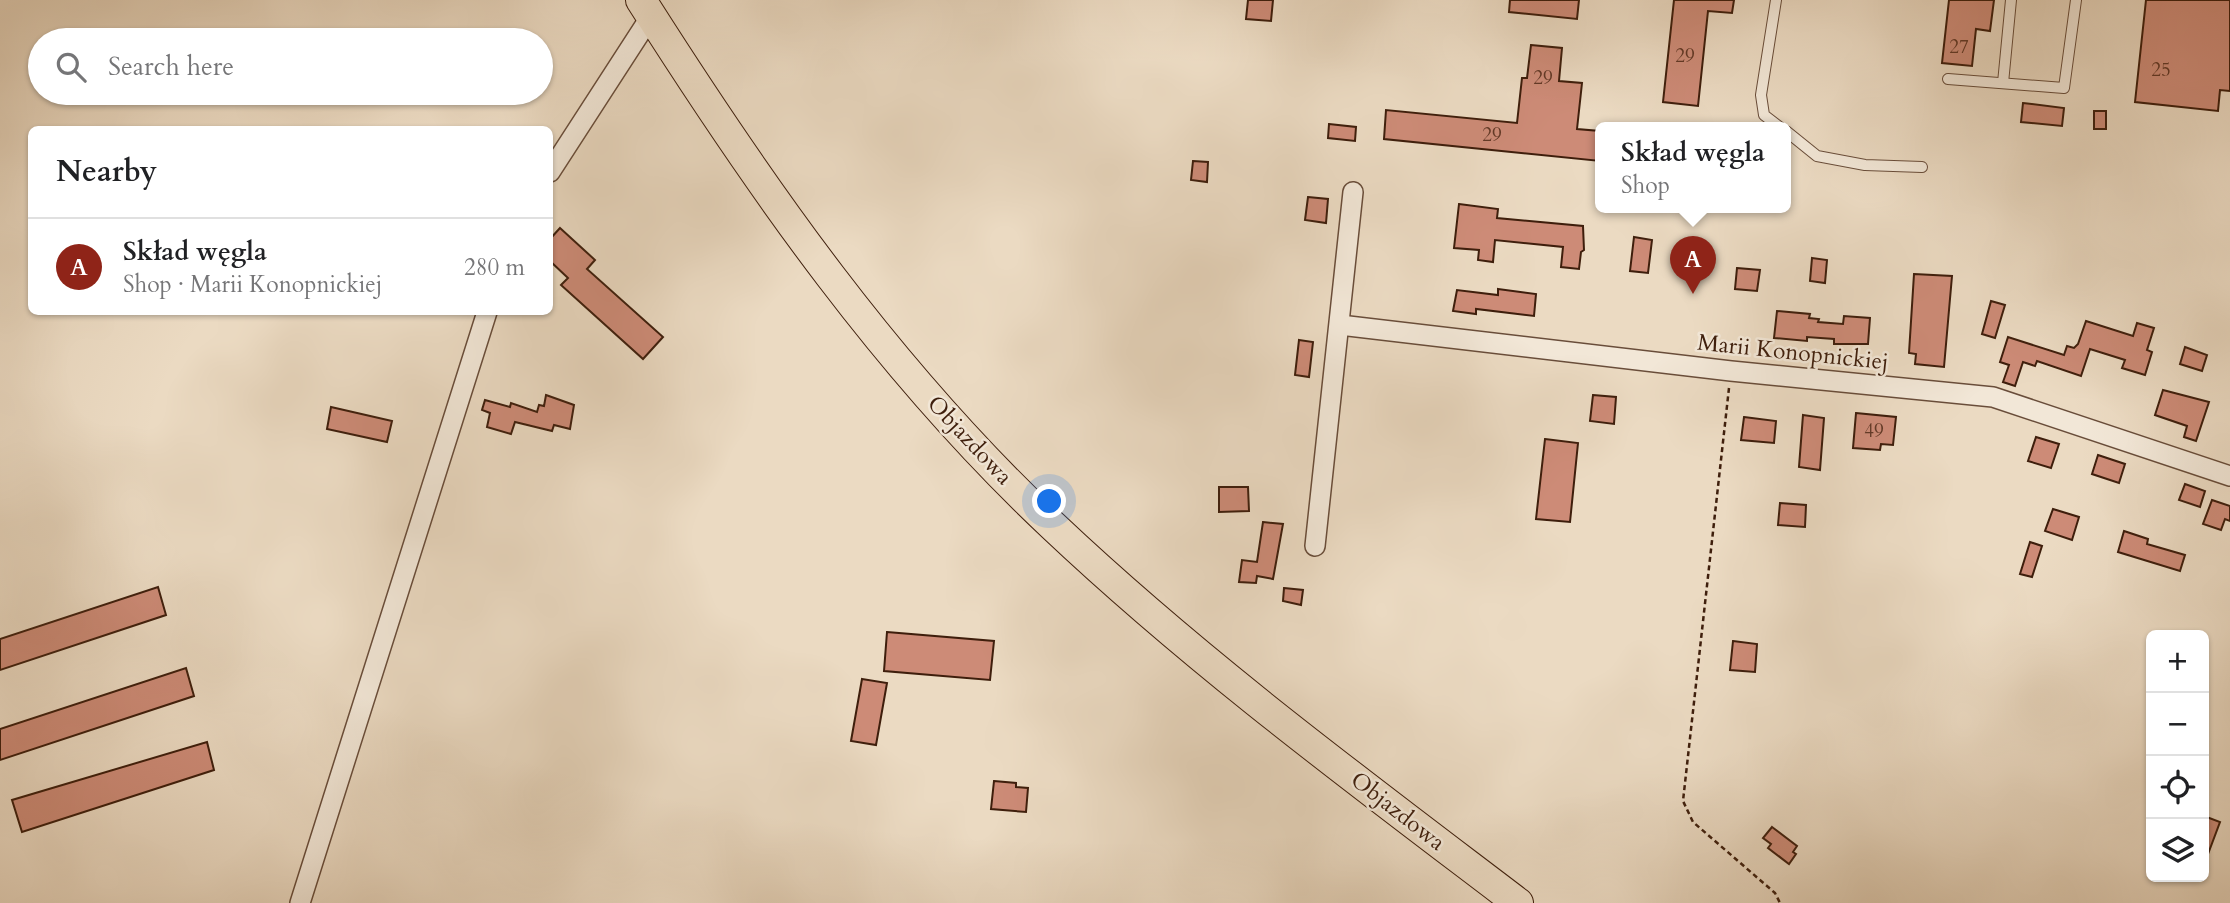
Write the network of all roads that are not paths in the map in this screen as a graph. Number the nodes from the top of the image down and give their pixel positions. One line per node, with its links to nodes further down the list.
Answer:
1 (1776, 0): 7 (lane)
2 (2011, 0): 6 (lane)
3 (2076, 0): 6 (lane)
4 (646, 8): 9 (street); 17 (main road, Objazdowa)
5 (1948, 79): 6 (lane)
6 (2003, 83)
7 (1773, 122)
8 (1791, 135): 10 (lane)
9 (553, 167)
10 (1922, 167)
11 (1353, 192): 13 (street)
12 (486, 315): 16 (street)
13 (1340, 324): 14 (street, Marii Konopnickiej); 15 (street)
14 (2230, 476)
15 (1315, 545)
16 (300, 903)
17 (1518, 903)

